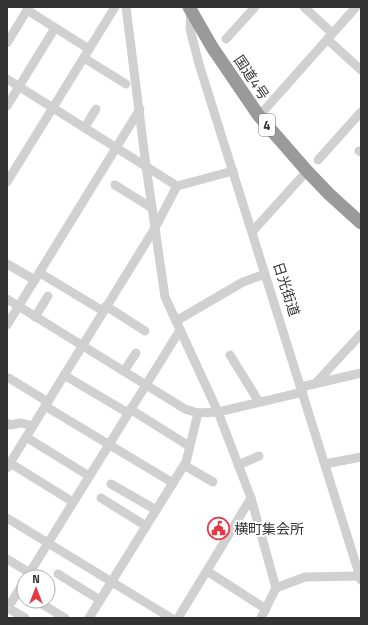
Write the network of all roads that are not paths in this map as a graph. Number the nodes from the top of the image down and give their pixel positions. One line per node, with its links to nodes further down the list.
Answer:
1 (115, 7): 13 (street)
2 (126, 7): 22 (street)
3 (255, 7): 11 (street)
4 (304, 7): 10 (street)
5 (356, 7): 8 (street); 10 (street)
6 (28, 9): 9 (street); 12 (street)
7 (190, 9): 24 (highway, 国道4号 / 4); 30 (street, 日光街道)
8 (361, 10)
9 (56, 28): 13 (street); 18 (street)
10 (330, 36): 15 (street); 24 (street)
11 (226, 39)
12 (7, 43)
13 (90, 49): 14 (street)
14 (84, 58): 17 (street); 20 (street)
15 (361, 70)
16 (7, 79): 18 (street)
17 (126, 84)
18 (19, 86): 19 (street); 20 (street)
19 (7, 106)
20 (53, 107): 25 (street); 31 (street)
21 (96, 109): 25 (street)
22 (140, 109): 26 (street); 28 (street)
23 (361, 112): 27 (street)
24 (259, 116): 29 (highway, 国道4号 / 4)
25 (84, 127): 26 (street)
26 (117, 147): 28 (street); 40 (street)
27 (318, 160)
28 (146, 166): 33 (street); 34 (street)
29 (307, 170): 35 (highway, 国道4号 / 4); 37 (street)
30 (233, 171): 33 (street); 37 (street, 日光街道)
31 (7, 182)
32 (115, 185): 34 (street)
33 (177, 186): 36 (street)
34 (152, 208): 36 (street)
35 (361, 223)
36 (155, 228): 44 (street); 46 (street)
37 (252, 232): 39 (street, 日光街道)
38 (7, 264): 40 (street)
39 (265, 274): 46 (street); 60 (street, 日光街道)
40 (37, 277): 43 (street); 44 (street)
41 (48, 296): 45 (street)
42 (7, 299): 43 (street)
43 (18, 306): 45 (street); 47 (street)
44 (104, 309): 49 (street); 51 (street)
45 (35, 317): 51 (street)
46 (176, 321): 48 (street)
47 (7, 325)
48 (180, 330): 58 (street); 64 (street)
49 (145, 331)
50 (361, 334): 59 (street)
51 (82, 345): 54 (street); 56 (street)
52 (136, 353): 54 (street)
53 (230, 355): 61 (street)
54 (124, 371): 58 (street)
55 (361, 373): 59 (street)
56 (64, 375): 62 (street); 63 (street)
57 (9, 378): 62 (street)
58 (146, 384): 63 (street); 65 (street)
59 (315, 384): 60 (street)
60 (302, 390): 61 (street); 74 (street, 日光街道)
61 (259, 402): 64 (street)
62 (46, 404): 67 (street); 69 (street)
63 (129, 411): 69 (street); 70 (street)
64 (218, 412): 65 (street); 76 (street)
65 (198, 413): 70 (street)
66 (7, 423): 67 (street)
67 (32, 426): 68 (street)
68 (26, 437): 73 (street); 77 (street)
69 (108, 445): 77 (street); 79 (street)
70 (189, 446): 75 (street)
71 (259, 456): 76 (street)
72 (361, 457): 74 (street)
73 (9, 461): 83 (street)
74 (325, 464): 93 (street, 日光街道)
75 (184, 465): 78 (street); 79 (street)
76 (238, 465): 82 (street)
77 (89, 476): 83 (street)
78 (213, 482)
79 (172, 483): 84 (street)
80 (111, 484): 84 (street)
81 (101, 498): 86 (street)
82 (251, 498): 91 (street); 95 (street)
83 (73, 502): 87 (street)
84 (156, 510): 86 (street)
85 (7, 518): 87 (street)
86 (146, 526): 94 (street)
87 (48, 543): 90 (street); 94 (street)
88 (7, 559): 89 (street)
89 (20, 569)
90 (32, 569)
91 (207, 571): 100 (street); 105 (street)
92 (58, 574): 97 (street)
93 (360, 578): 95 (street)
94 (111, 582): 97 (street); 104 (street)
95 (276, 588): 100 (street)
96 (16, 593): 98 (street)
97 (100, 600): 103 (street)
98 (7, 608): 101 (street)
99 (50, 609): 102 (street)
100 (266, 609): 106 (street)
101 (25, 618)
102 (65, 618)
103 (89, 618)
104 (170, 618)
105 (178, 618)
106 (262, 618)

